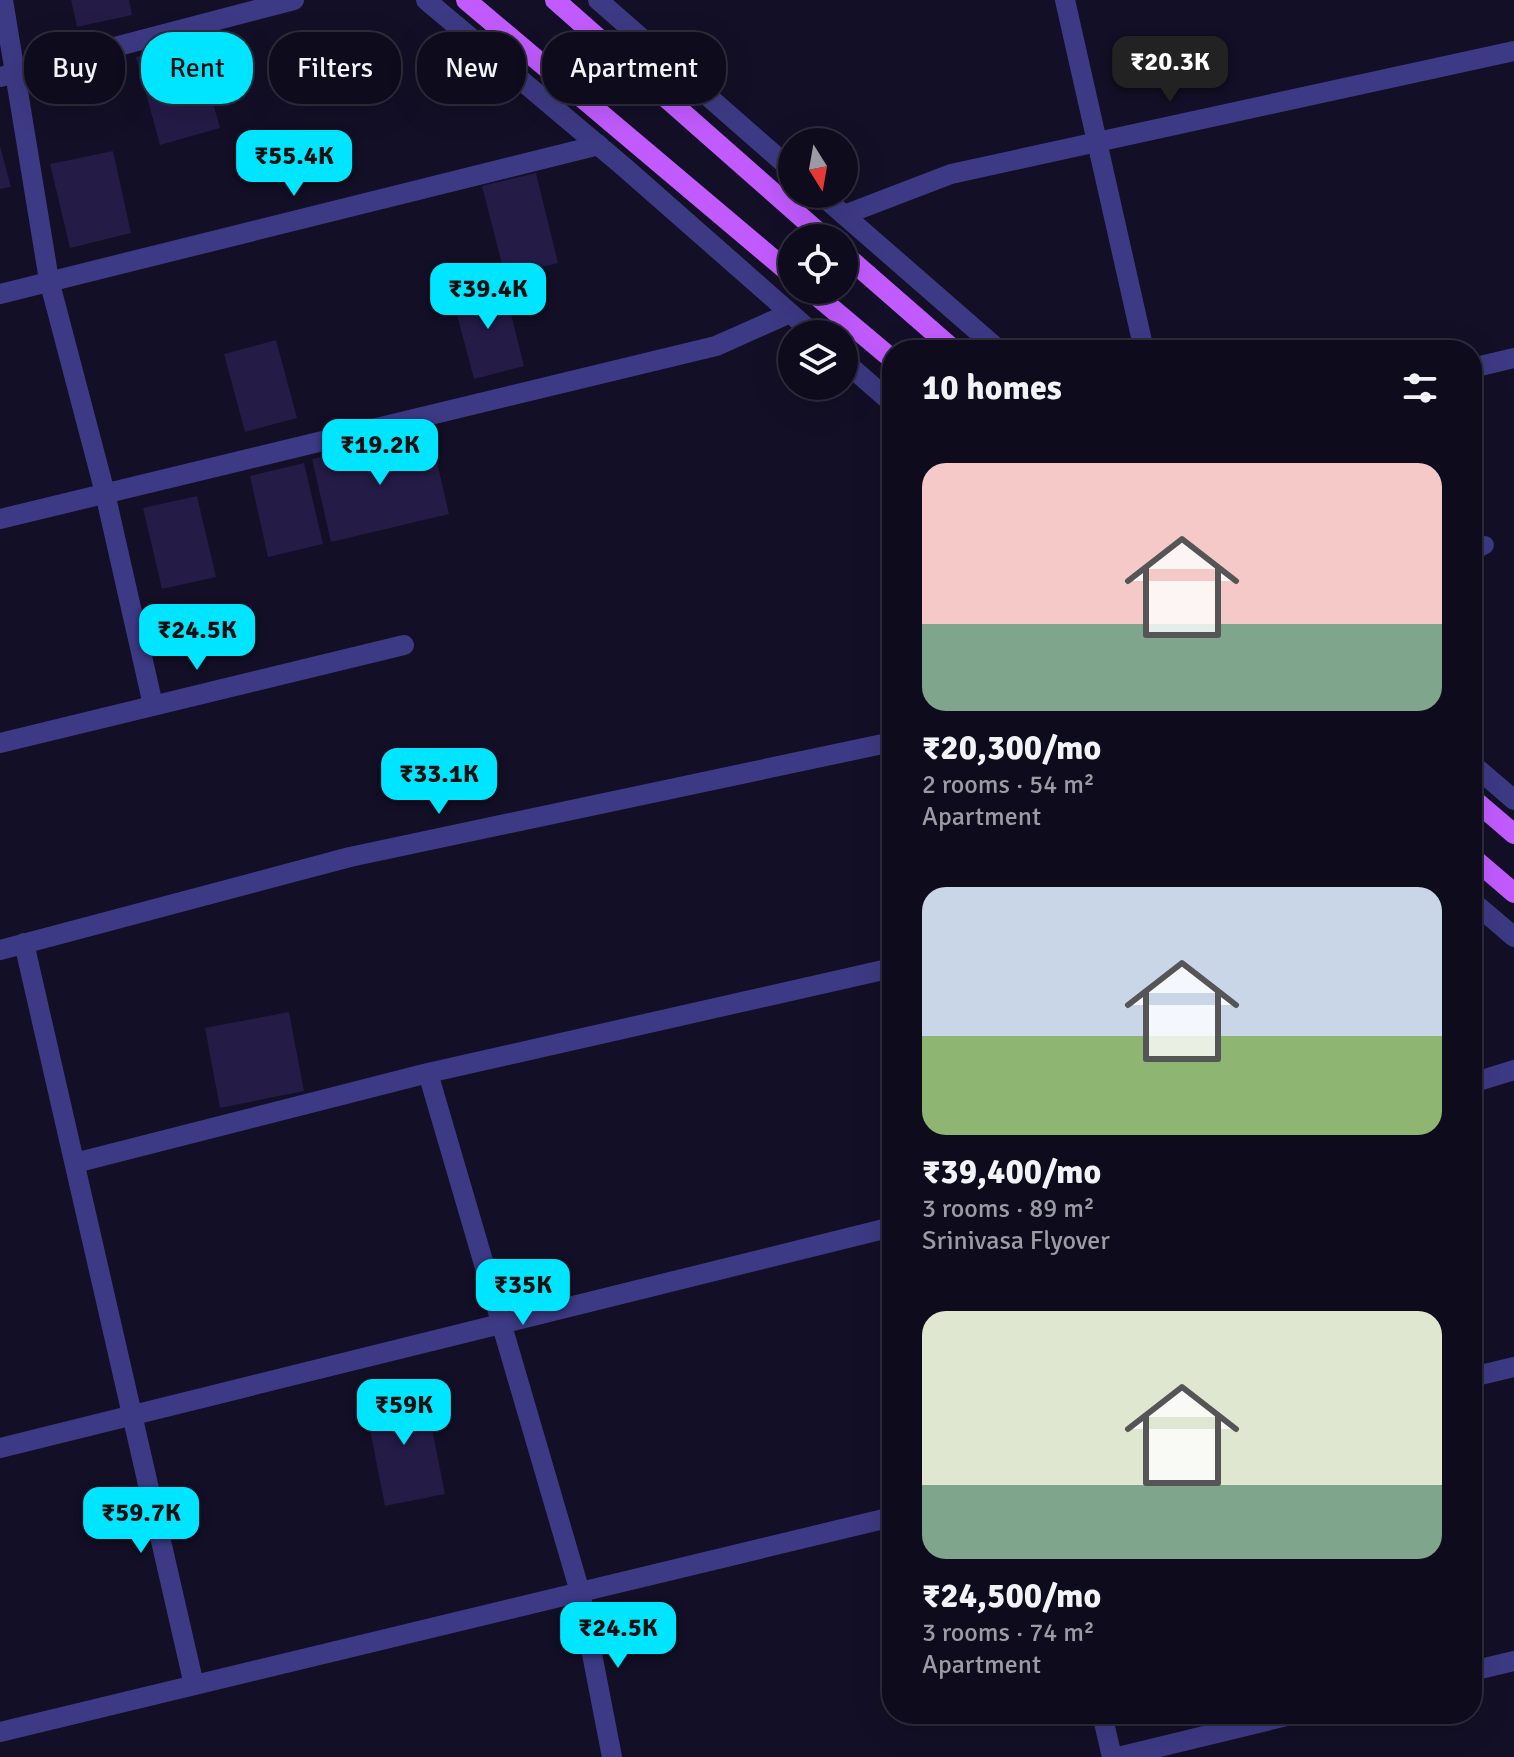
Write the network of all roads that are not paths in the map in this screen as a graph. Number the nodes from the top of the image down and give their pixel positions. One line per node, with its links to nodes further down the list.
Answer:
1 (3, 0): 9 (street)
2 (294, 0): 9 (street)
3 (426, 0): 11 (street)
4 (466, 0): 16 (main road)
5 (555, 0): 15 (main road)
6 (598, 0): 12 (street)
7 (1065, 0): 10 (street)
8 (1514, 51): 10 (street)
9 (7, 75): 18 (street)
10 (1097, 142): 14 (street); 25 (street)
11 (599, 145): 18 (street); 21 (street)
12 (778, 158)
13 (836, 208): 14 (street)
14 (844, 215): 24 (street)
15 (809, 224)
16 (778, 263)
17 (858, 266): 23 (main road)
18 (49, 280): 19 (street); 31 (street)
19 (0, 294)
20 (827, 304): 26 (main road)
21 (790, 313): 22 (street); 31 (street)
22 (798, 320)
23 (943, 340)
24 (988, 340)
25 (1142, 340)
26 (882, 351)
27 (1514, 358): 28 (street)
28 (1482, 366)
29 (858, 373): 30 (street)
30 (882, 394)
31 (105, 493): 32 (street); 34 (street)
32 (0, 519)
33 (404, 645): 34 (street)
34 (153, 705): 35 (street)
35 (0, 743)
36 (882, 744): 45 (street)
37 (1482, 773): 38 (street)
38 (1514, 800)
39 (1482, 807): 40 (main road)
40 (1514, 834)
41 (1482, 866): 42 (main road)
42 (1514, 893)
43 (1482, 910): 44 (street)
44 (1514, 937)
45 (24, 943): 46 (street); 51 (street)
46 (0, 950)
47 (882, 970): 49 (street)
48 (1514, 1070): 50 (street)
49 (428, 1073): 51 (street); 53 (street)
50 (1482, 1080)
51 (75, 1163): 56 (street)
52 (882, 1229): 53 (street)
53 (500, 1324): 56 (street); 59 (street)
54 (1514, 1367): 55 (street)
55 (1482, 1375)
56 (132, 1416): 57 (street); 62 (street)
57 (0, 1448)
58 (882, 1519): 59 (street)
59 (580, 1592): 62 (street); 66 (street)
60 (1514, 1661): 61 (street)
61 (1482, 1669)
62 (194, 1685): 65 (street)
63 (1105, 1724): 67 (street)
64 (1253, 1724): 67 (street)
65 (0, 1732)
66 (612, 1757)
67 (1115, 1757)

